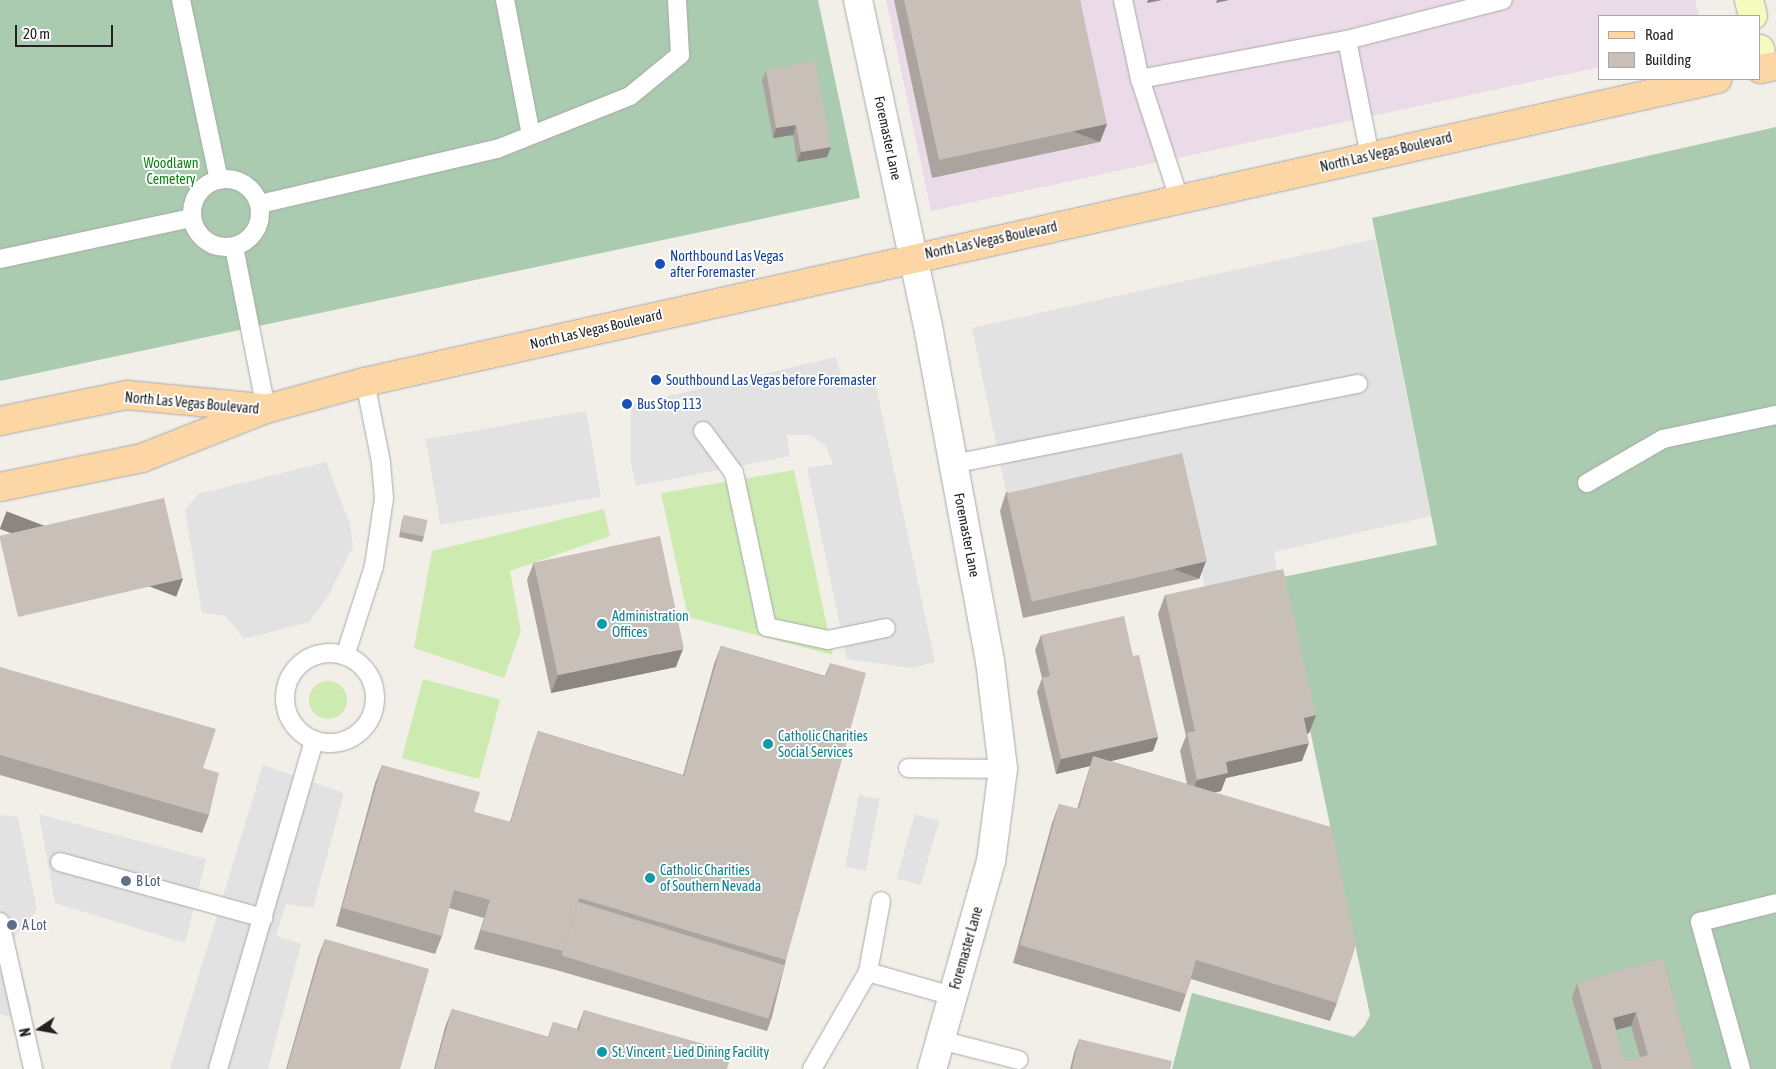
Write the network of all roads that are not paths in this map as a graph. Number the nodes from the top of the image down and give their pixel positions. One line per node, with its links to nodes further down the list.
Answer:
1 (181, 0): 14 (lane)
2 (505, 0): 12 (lane)
3 (677, 0): 12 (lane)
4 (858, 0): 19 (street, Foremaster Lane)
5 (1123, 0): 10 (lane)
6 (1503, 0): 9 (lane)
7 (1749, 0): 8 (street)
8 (1753, 15)
9 (1347, 40): 10 (lane); 13 (lane)
10 (1140, 79): 15 (lane)
11 (1712, 80): 13 (main road, North Las Vegas Boulevard)
12 (531, 135): 16 (lane)
13 (1370, 156): 15 (main road, North Las Vegas Boulevard)
14 (220, 180): 16 (lane); 17 (lane)
15 (1179, 198): 19 (main road, North Las Vegas Boulevard)
16 (260, 204): 18 (lane)
17 (192, 218): 18 (lane); 20 (lane)
18 (234, 247): 23 (lane)
19 (914, 257): 21 (main road, North Las Vegas Boulevard); 27 (street, Foremaster Lane)
20 (0, 259)
21 (365, 382): 23 (main road, North Las Vegas Boulevard); 31 (lane)
22 (1358, 384): 27 (lane)
23 (266, 409): 25 (main road, North Las Vegas Boulevard); 29 (main road, North Las Vegas Boulevard)
24 (1776, 415): 28 (lane)
25 (0, 421)
26 (703, 431): 30 (lane)
27 (953, 464): 34 (street, Foremaster Lane)
28 (1586, 483)
29 (0, 487)
30 (886, 628)
31 (345, 656): 32 (lane); 32 (lane)
32 (314, 742): 38 (lane)
33 (908, 768): 34 (lane)
34 (1003, 769): 41 (street, Foremaster Lane)
35 (60, 862): 38 (lane)
36 (881, 900): 40 (lane)
37 (1776, 903): 48 (lane)
38 (262, 918): 45 (lane)
39 (0, 922): 44 (lane)
40 (868, 972): 41 (lane); 46 (lane)
41 (952, 996): 42 (street, Foremaster Lane)
42 (940, 1040): 43 (lane); 47 (street, Foremaster Lane)
43 (1019, 1060)
44 (33, 1069)
45 (218, 1069)
46 (812, 1069)
47 (932, 1069)
48 (1740, 1069)

